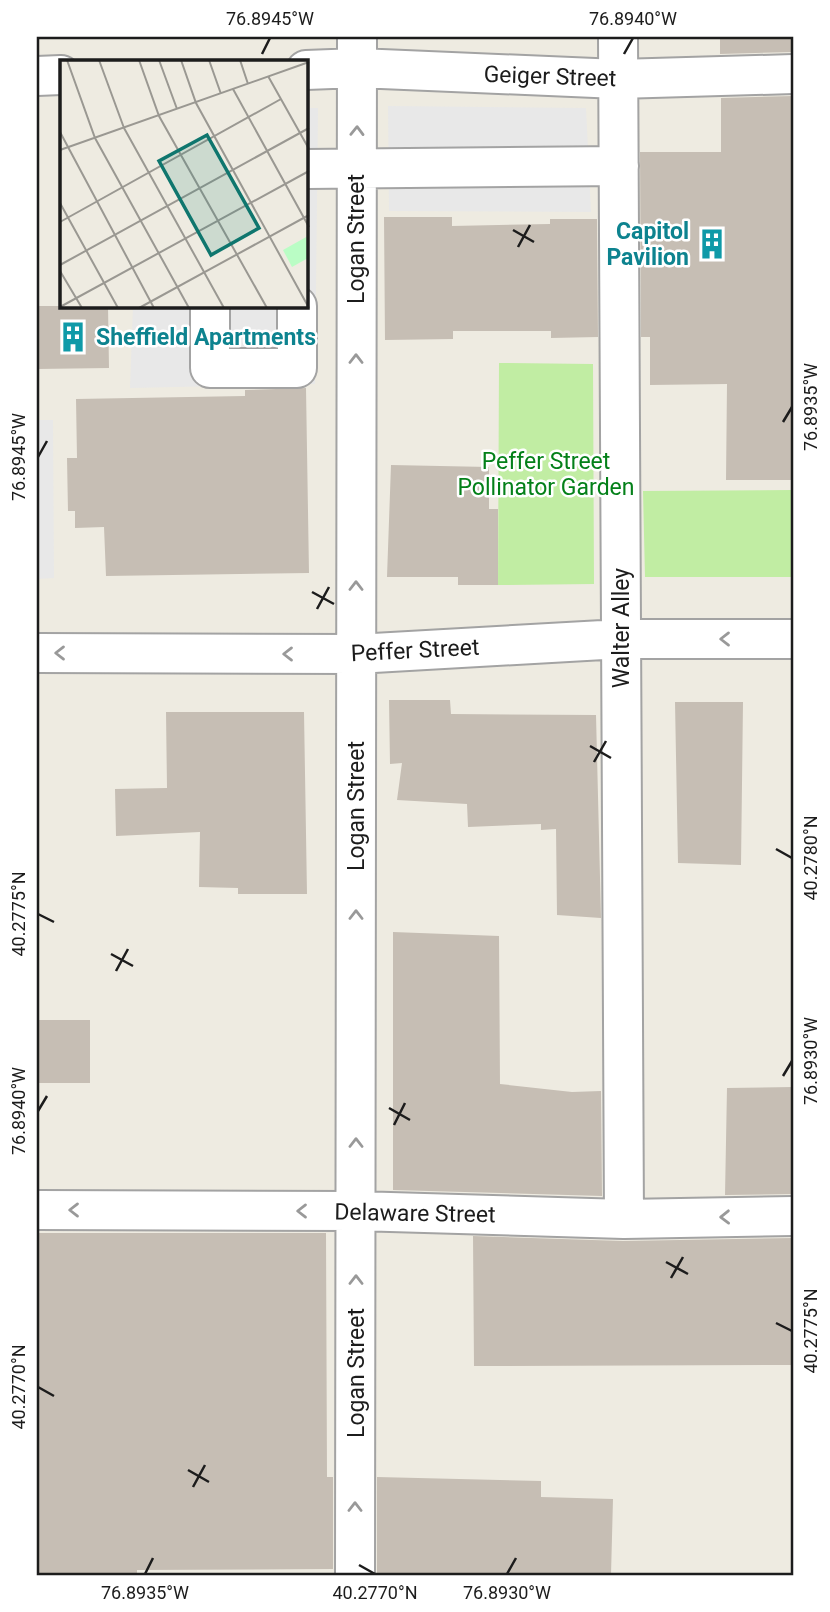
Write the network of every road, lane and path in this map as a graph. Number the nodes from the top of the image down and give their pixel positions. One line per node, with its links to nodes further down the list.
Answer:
1 (618, 37): 7 (street, Walter Alley)
2 (358, 53): 3 (street, Geiger Street); 7 (street, Geiger Street); 10 (street, Logan Street, one-way to 2)
3 (308, 68)
4 (793, 74): 7 (street, Geiger Street)
5 (60, 75): 6 (street)
6 (37, 76)
7 (618, 79): 8 (street, Walter Alley)
8 (619, 166): 10 (street); 13 (street, Walter Alley)
9 (308, 169): 10 (street)
10 (356, 169): 16 (street, Logan Street, one-way to 10)
11 (210, 308): 12 (street)
12 (297, 308)
13 (621, 639): 14 (street, Peffer Street, one-way to 13); 16 (street, Peffer Street); 20 (street, Walter Alley)
14 (793, 639)
15 (37, 653): 16 (street, Peffer Street, one-way to 15)
16 (356, 654): 18 (street, Logan Street, one-way to 16)
17 (37, 1210): 18 (street, Delaware Street, one-way to 17)
18 (356, 1211): 20 (street, Delaware Street); 21 (street, Logan Street, one-way to 18)
19 (793, 1216): 20 (street, Delaware Street, one-way to 20)
20 (624, 1219)
21 (355, 1575)

